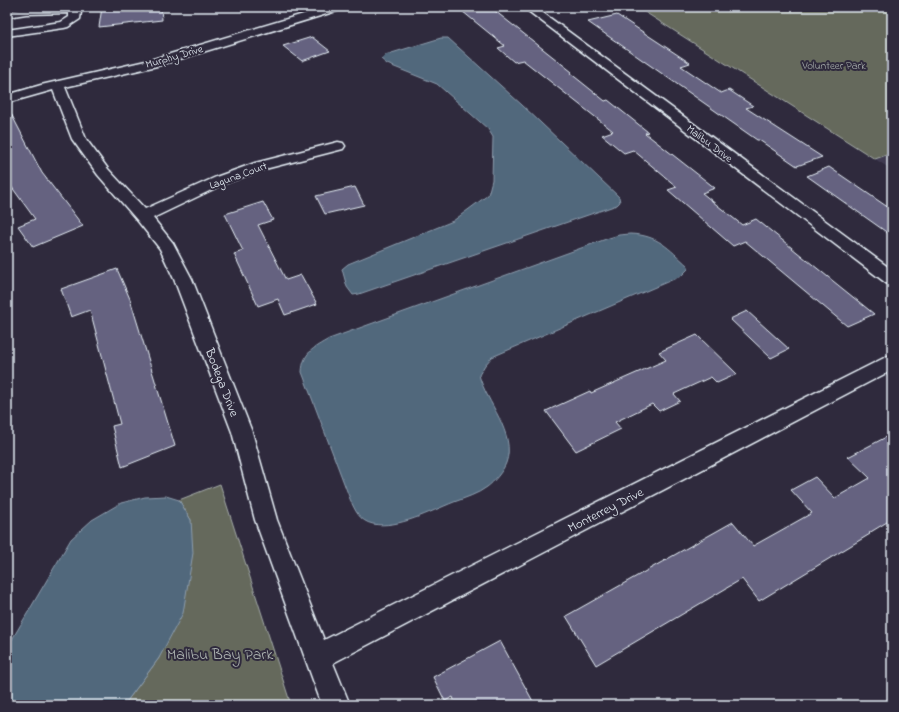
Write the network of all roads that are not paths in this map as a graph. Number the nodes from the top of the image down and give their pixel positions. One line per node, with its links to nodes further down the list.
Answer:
1 (339, 7): 5 (street, Murphy Drive)
2 (528, 7): 9 (street, Malibu Drive)
3 (7, 14): 4 (street)
4 (7, 33)
5 (58, 85): 6 (street, Murphy Drive); 8 (street, Bodega Drive)
6 (7, 99)
7 (338, 146): 8 (street, Laguna Court)
8 (143, 216): 11 (street, Bodega Drive)
9 (892, 279)
10 (892, 361): 11 (street, Monterrey Drive)
11 (318, 656): 12 (street, Bodega Drive)
12 (336, 705)

